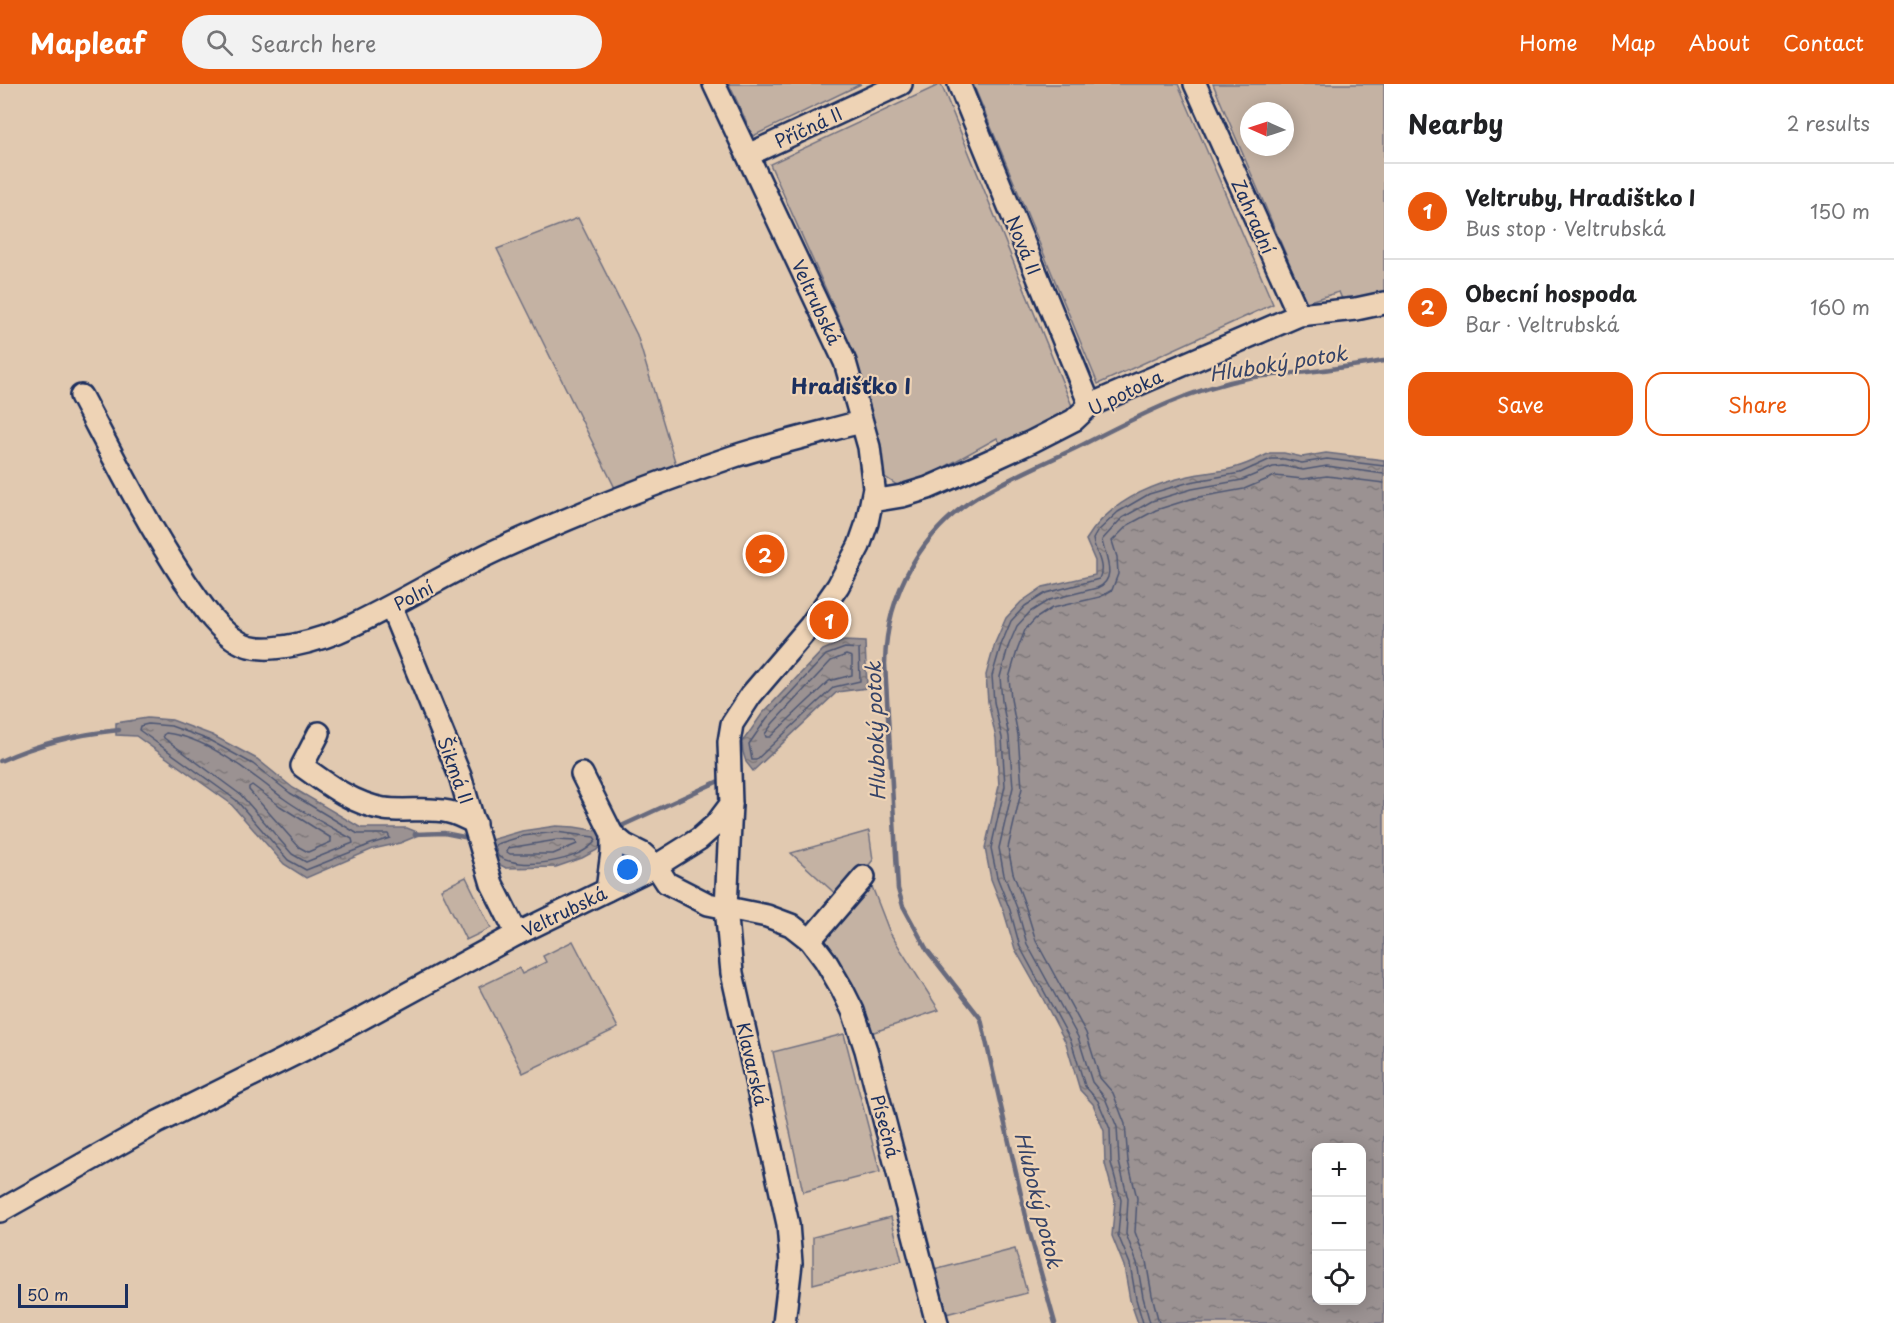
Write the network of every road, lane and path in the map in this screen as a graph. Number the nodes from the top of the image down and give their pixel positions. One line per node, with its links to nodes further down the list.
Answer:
1 (714, 84): 5 (street, Veltrubská)
2 (901, 84): 5 (street, Příčná II)
3 (959, 84): 9 (street, Nová II)
4 (1195, 84): 7 (street, Zahradní)
5 (748, 155): 10 (street, Veltrubská)
6 (1384, 303): 7 (street, U potoka)
7 (1299, 315): 9 (street, U potoka)
8 (81, 396): 12 (street, Polní)
9 (1089, 405): 11 (street, U potoka)
10 (861, 422): 11 (street, Veltrubská); 12 (street, Polní)
11 (872, 501): 15 (street, Veltrubská)
12 (391, 608): 16 (street, Šikmá II)
13 (319, 734): 16 (street)
14 (582, 774): 17 (street)
15 (731, 804): 18 (street, Veltrubská); 21 (street, Klavarská)
16 (475, 823): 22 (street, Šikmá II)
17 (612, 834): 18 (street, Písečná); 20 (street)
18 (656, 866): 20 (street, Veltrubská); 21 (street, Písečná)
19 (864, 877): 23 (street)
20 (607, 890): 22 (street, Veltrubská)
21 (726, 907): 23 (street, Písečná); 25 (street, Klavarská)
22 (517, 934): 24 (street, Veltrubská)
23 (810, 940): 26 (street, Písečná)
24 (0, 1211)
25 (784, 1323)
26 (937, 1323)

